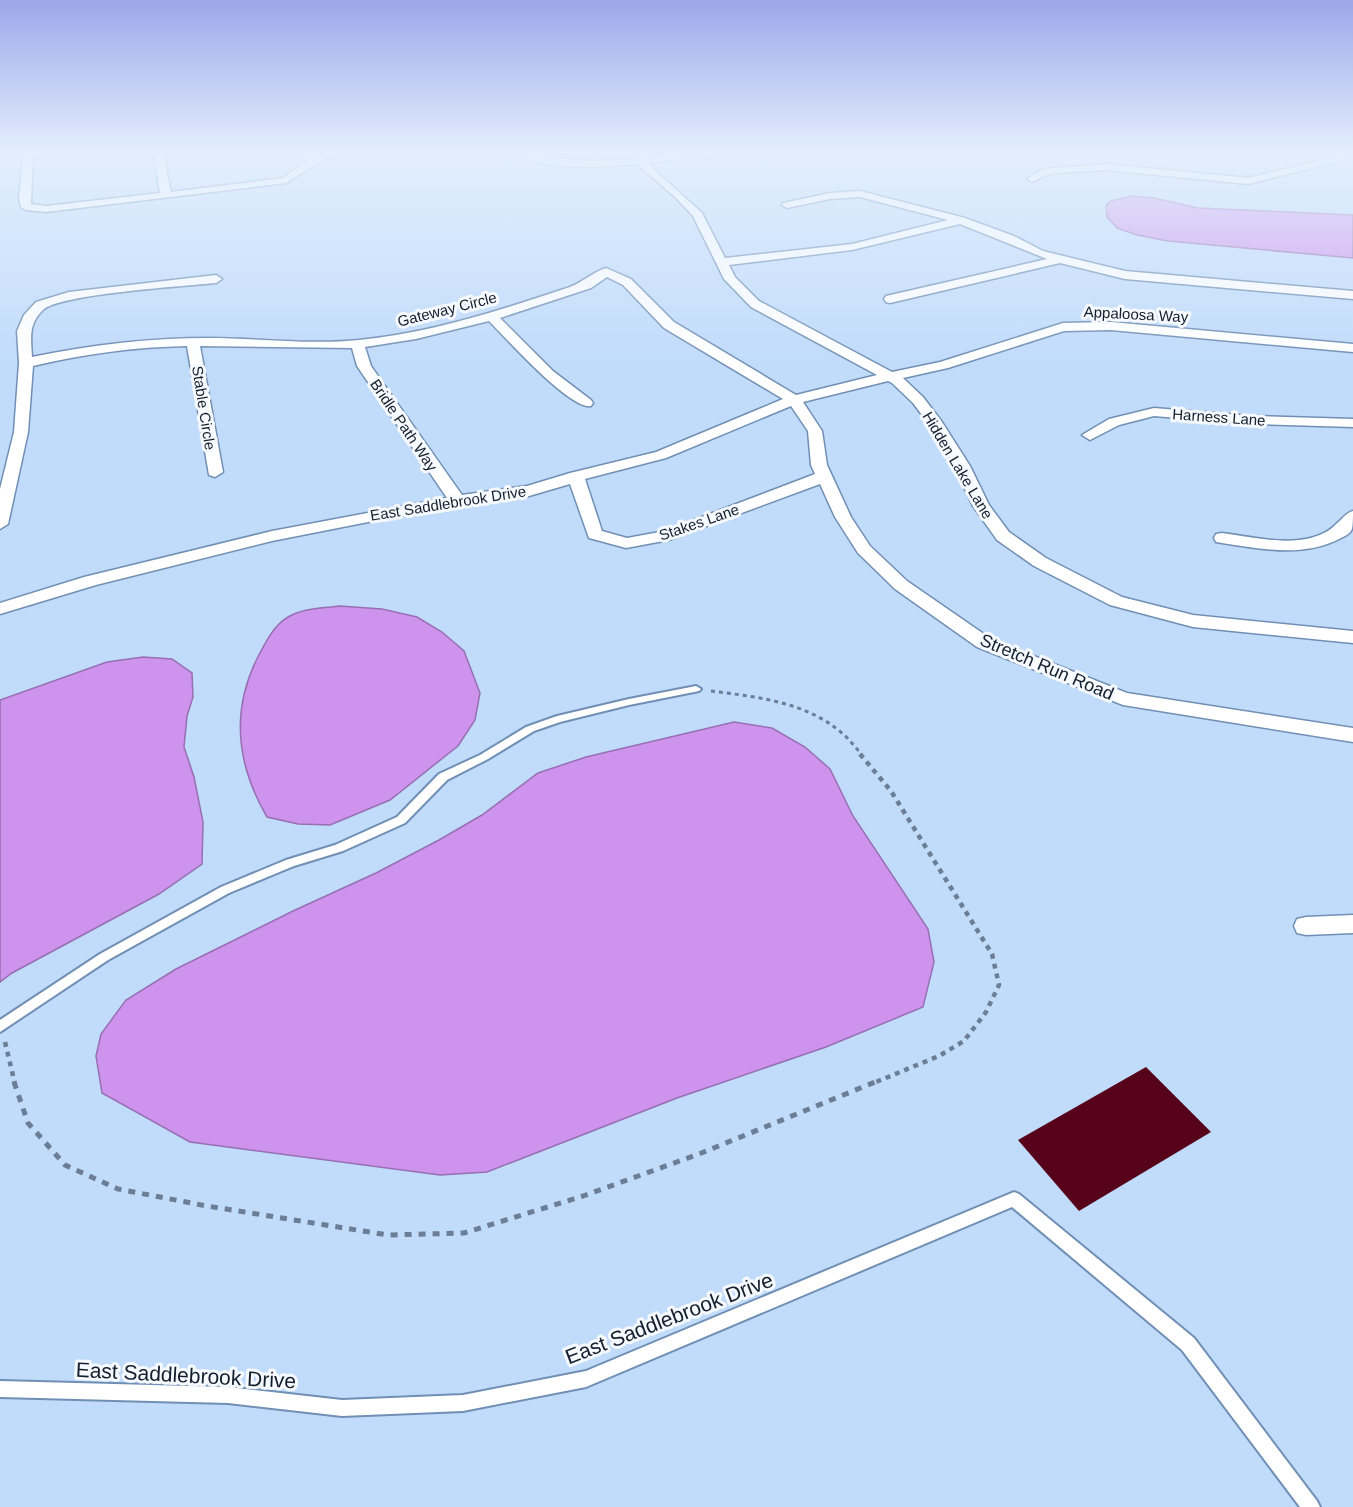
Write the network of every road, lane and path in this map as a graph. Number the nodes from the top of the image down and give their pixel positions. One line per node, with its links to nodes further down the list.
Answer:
1 (702, 222): 5 (street, Hidden Lake Lane)
2 (952, 222): 5 (street)
3 (967, 222): 4 (street)
4 (1060, 260): 7 (street); 8 (street)
5 (722, 262): 14 (street, Hidden Lake Lane)
6 (216, 279): 13 (street)
7 (1353, 295)
8 (891, 299)
9 (491, 316): 11 (street, Gateway Circle); 15 (street, Gateway Circle); 16 (street)
10 (193, 343): 11 (street, Gateway Circle); 13 (street, Gateway Circle); 19 (street, Stable Circle)
11 (357, 344): 22 (street, Bridle Path Way)
12 (1353, 348): 14 (street, Appaloosa Way)
13 (26, 363): 24 (street)
14 (888, 376): 15 (street, East Saddlebrook Drive); 27 (street, Hidden Lake Lane)
15 (794, 399): 20 (street, East Saddlebrook Drive); 21 (street, Stretch Run Road)
16 (586, 403)
17 (1353, 423): 18 (street, Harness Lane)
18 (1090, 435)
19 (215, 472)
20 (576, 476): 21 (street, Stakes Lane); 22 (street, East Saddlebrook Drive)
21 (825, 476): 29 (street, Stretch Run Road)
22 (458, 501): 26 (street, East Saddlebrook Drive)
23 (1353, 516): 25 (street)
24 (0, 524)
25 (1222, 538)
26 (0, 609)
27 (1353, 637)
28 (696, 689): 32 (lane); 32 (path)
29 (1353, 735)
30 (1353, 924): 31 (street)
31 (1306, 926)
32 (1, 1027)
33 (0, 1389): 34 (lane, East Saddlebrook Drive)
34 (1311, 1507)

